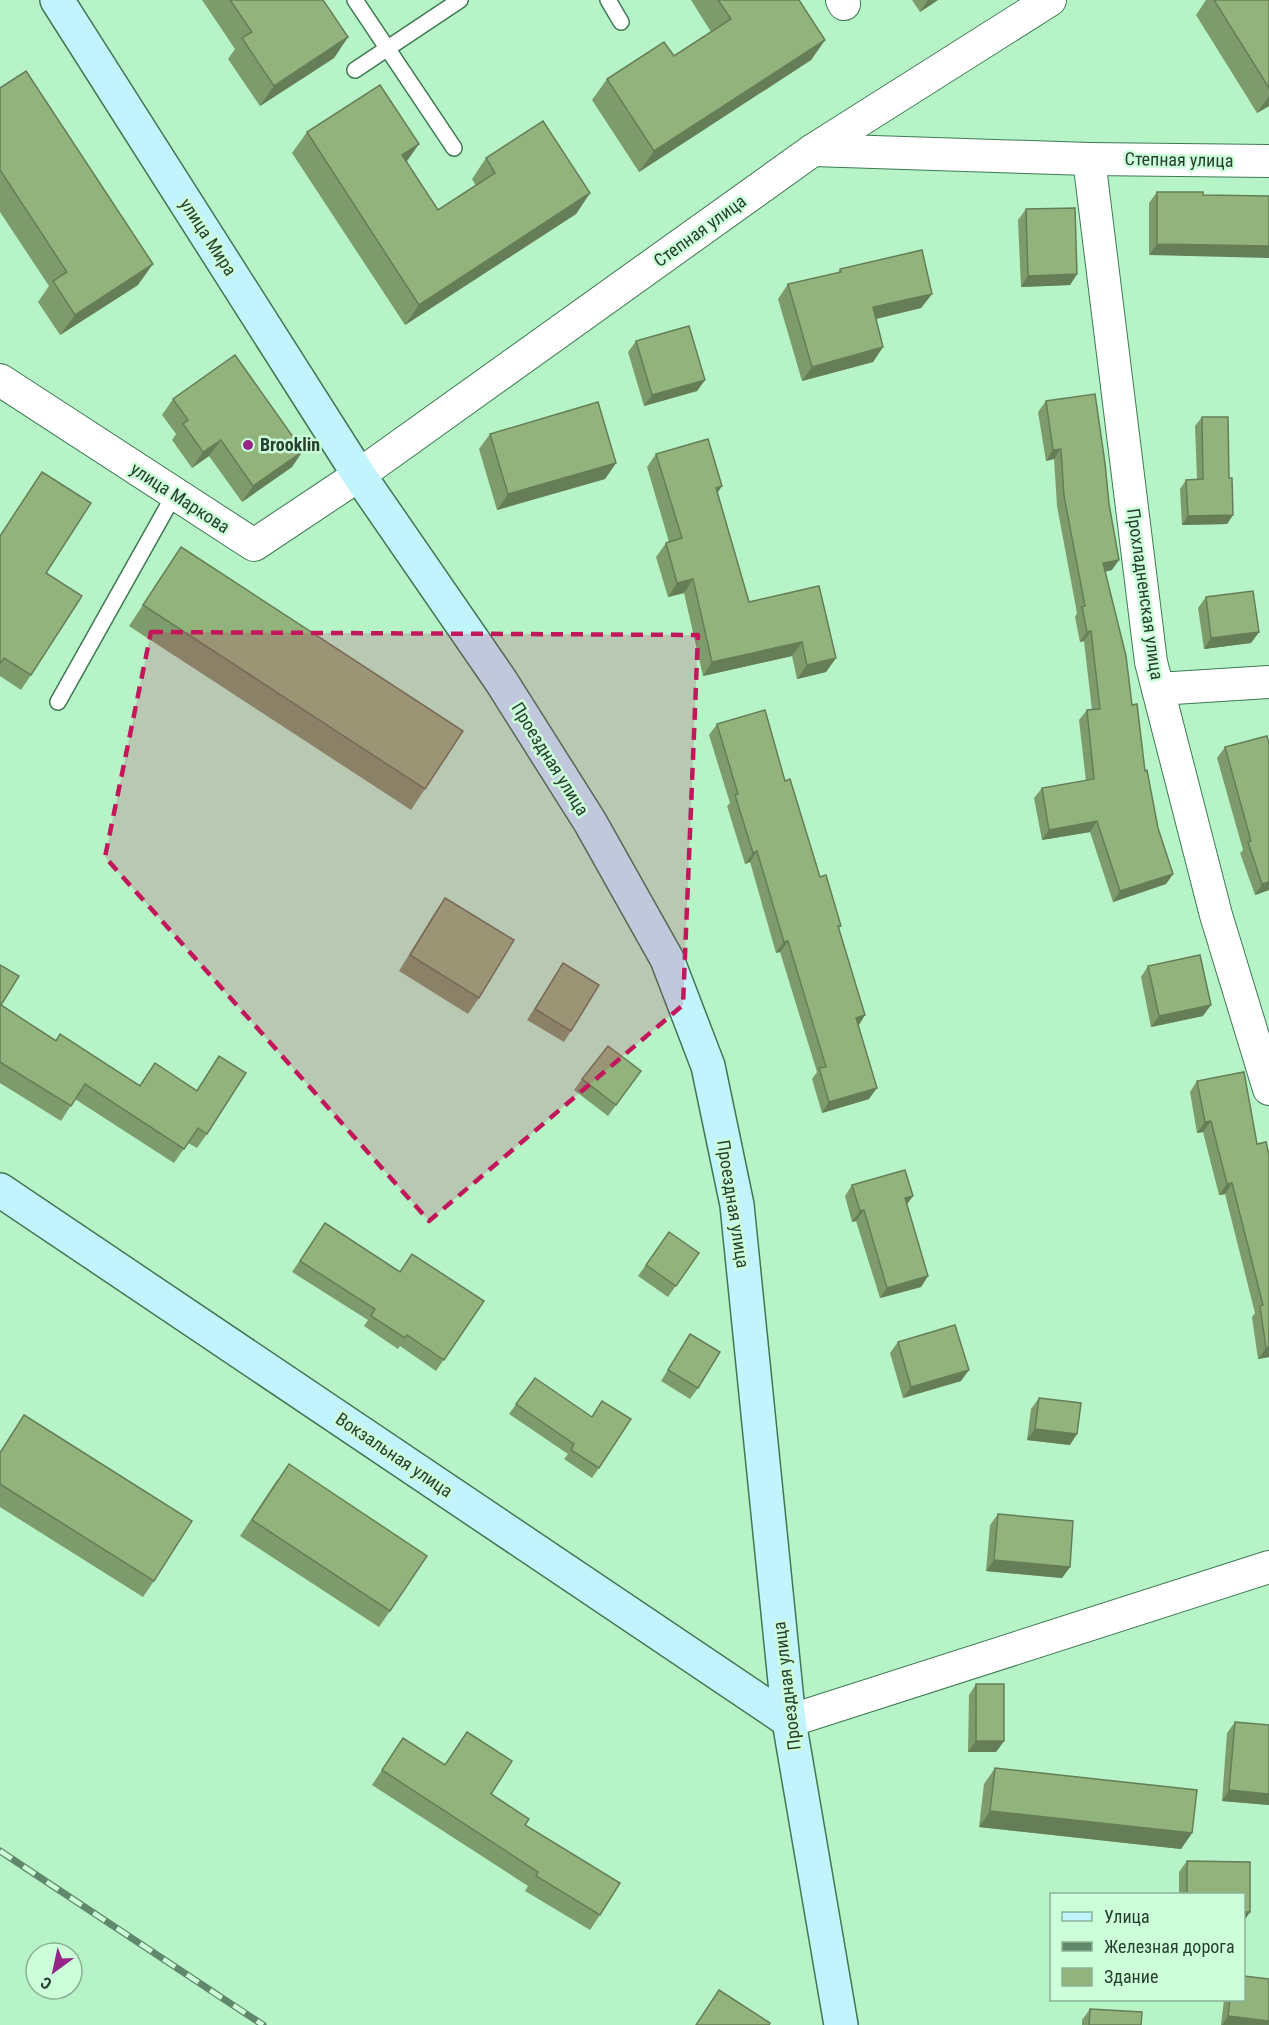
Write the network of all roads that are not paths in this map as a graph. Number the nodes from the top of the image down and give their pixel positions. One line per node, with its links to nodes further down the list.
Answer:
1 (57, 0): 14 (main road, улица Мира)
2 (356, 0): 7 (lane)
3 (460, 0): 7 (lane)
4 (608, 0): 6 (lane)
5 (1050, 0): 10 (street, Степная улица)
6 (621, 22)
7 (388, 48): 8 (lane); 9 (lane)
8 (355, 70)
9 (454, 148)
10 (813, 150): 11 (street, Степная улица); 14 (street, Степная улица)
11 (1089, 159): 12 (street, Степная улица); 17 (street, Прохладненская улица)
12 (1269, 160)
13 (4, 393): 15 (street, улица Маркова)
14 (359, 475): 15 (street, улица Маркова); 22 (main road, Проездная улица)
15 (174, 495): 18 (lane)
16 (1269, 682): 17 (street)
17 (1158, 689): 19 (street, Прохладненская улица)
18 (58, 702)
19 (1269, 1089)
20 (0, 1190): 22 (main road, Вокзальная улица)
21 (1269, 1567): 22 (street)
22 (789, 1721): 23 (main road, Проездная улица)
23 (841, 2025)

